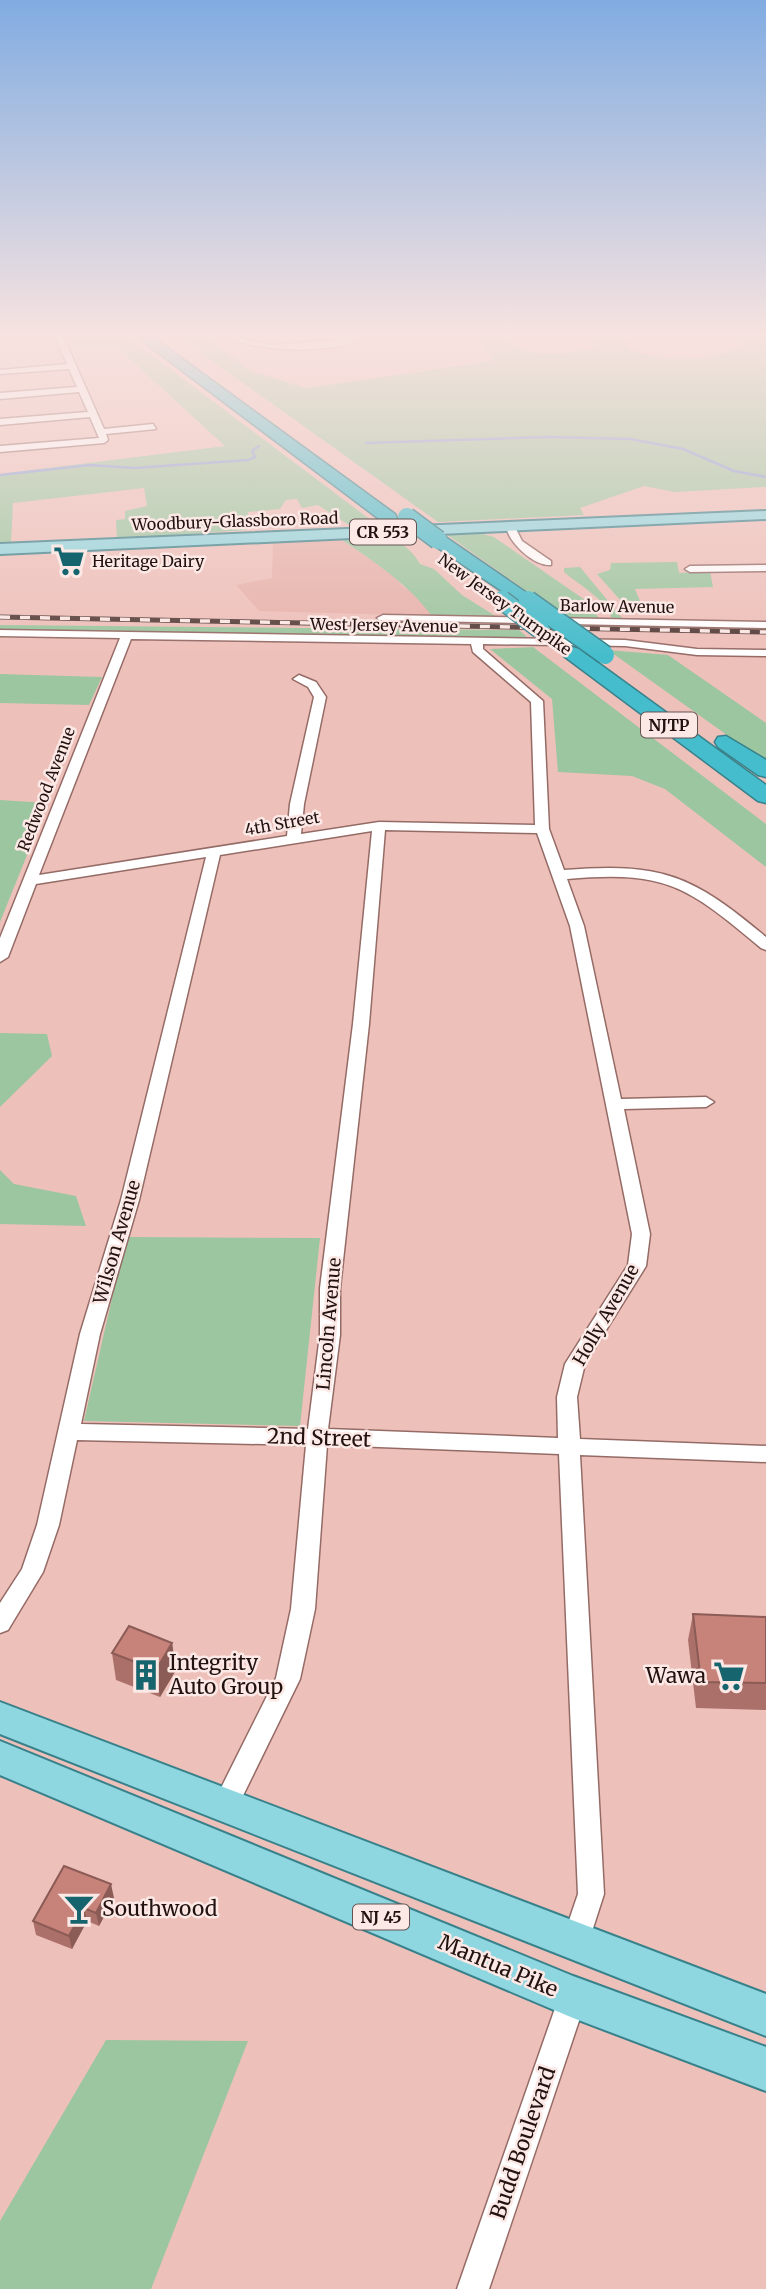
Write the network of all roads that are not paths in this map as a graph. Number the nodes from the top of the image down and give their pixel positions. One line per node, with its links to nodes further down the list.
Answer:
1 (49, 443): 4 (street)
2 (286, 443): 7 (highway, New Jersey Turnpike / NJTP)
3 (307, 443): 7 (highway, New Jersey Turnpike / NJTP, bridge)
4 (0, 449)
5 (766, 515): 6 (main road, Woodbury-Glassboro Road / CR 553)
6 (510, 527): 8 (main road, Woodbury-Glassboro Road / CR 553); 9 (street)
7 (429, 540): 19 (highway, New Jersey Turnpike / NJTP, bridge); 20 (highway, New Jersey Turnpike / NJTP, bridge)
8 (0, 549)
9 (547, 563)
10 (766, 568): 11 (street)
11 (690, 569)
12 (383, 618): 13 (street, Barlow Avenue)
13 (766, 625)
14 (0, 633): 15 (street, West Jersey Avenue)
15 (127, 635): 16 (street, West Jersey Avenue); 26 (street, Redwood Avenue)
16 (477, 642): 17 (street, West Jersey Avenue); 22 (street, Holly Avenue)
17 (766, 653)
18 (299, 679): 23 (street)
19 (766, 770)
20 (766, 796)
21 (379, 827): 22 (street, 4th Street); 23 (street, 4th Street); 32 (street, Lincoln Avenue)
22 (542, 829): 25 (street, Holly Avenue)
23 (294, 837): 24 (street, 4th Street)
24 (214, 853): 26 (street, 4th Street); 31 (street, Wilson Avenue)
25 (559, 875): 27 (street); 30 (street, Holly Avenue)
26 (30, 881): 28 (street, Redwood Avenue)
27 (766, 945)
28 (0, 957)
29 (706, 1102): 30 (street)
30 (615, 1104): 33 (street, Holly Avenue)
31 (67, 1432): 32 (street, 2nd Street); 35 (street, Wilson Avenue)
32 (317, 1437): 33 (street, 2nd Street); 38 (street, Lincoln Avenue)
33 (572, 1448): 34 (street, 2nd Street); 39 (street, Holly Avenue)
34 (766, 1454)
35 (0, 1623)
36 (0, 1718): 38 (main road, NJ 45)
37 (0, 1758): 40 (main road, Mantua Pike / NJ 45)
38 (225, 1806): 39 (main road, NJ 45)
39 (576, 1941): 41 (main road, NJ 45)
40 (573, 1997): 42 (main road, Mantua Pike / NJ 45); 43 (street, Budd Boulevard)
41 (766, 2015)
42 (766, 2069)
43 (472, 2289)

